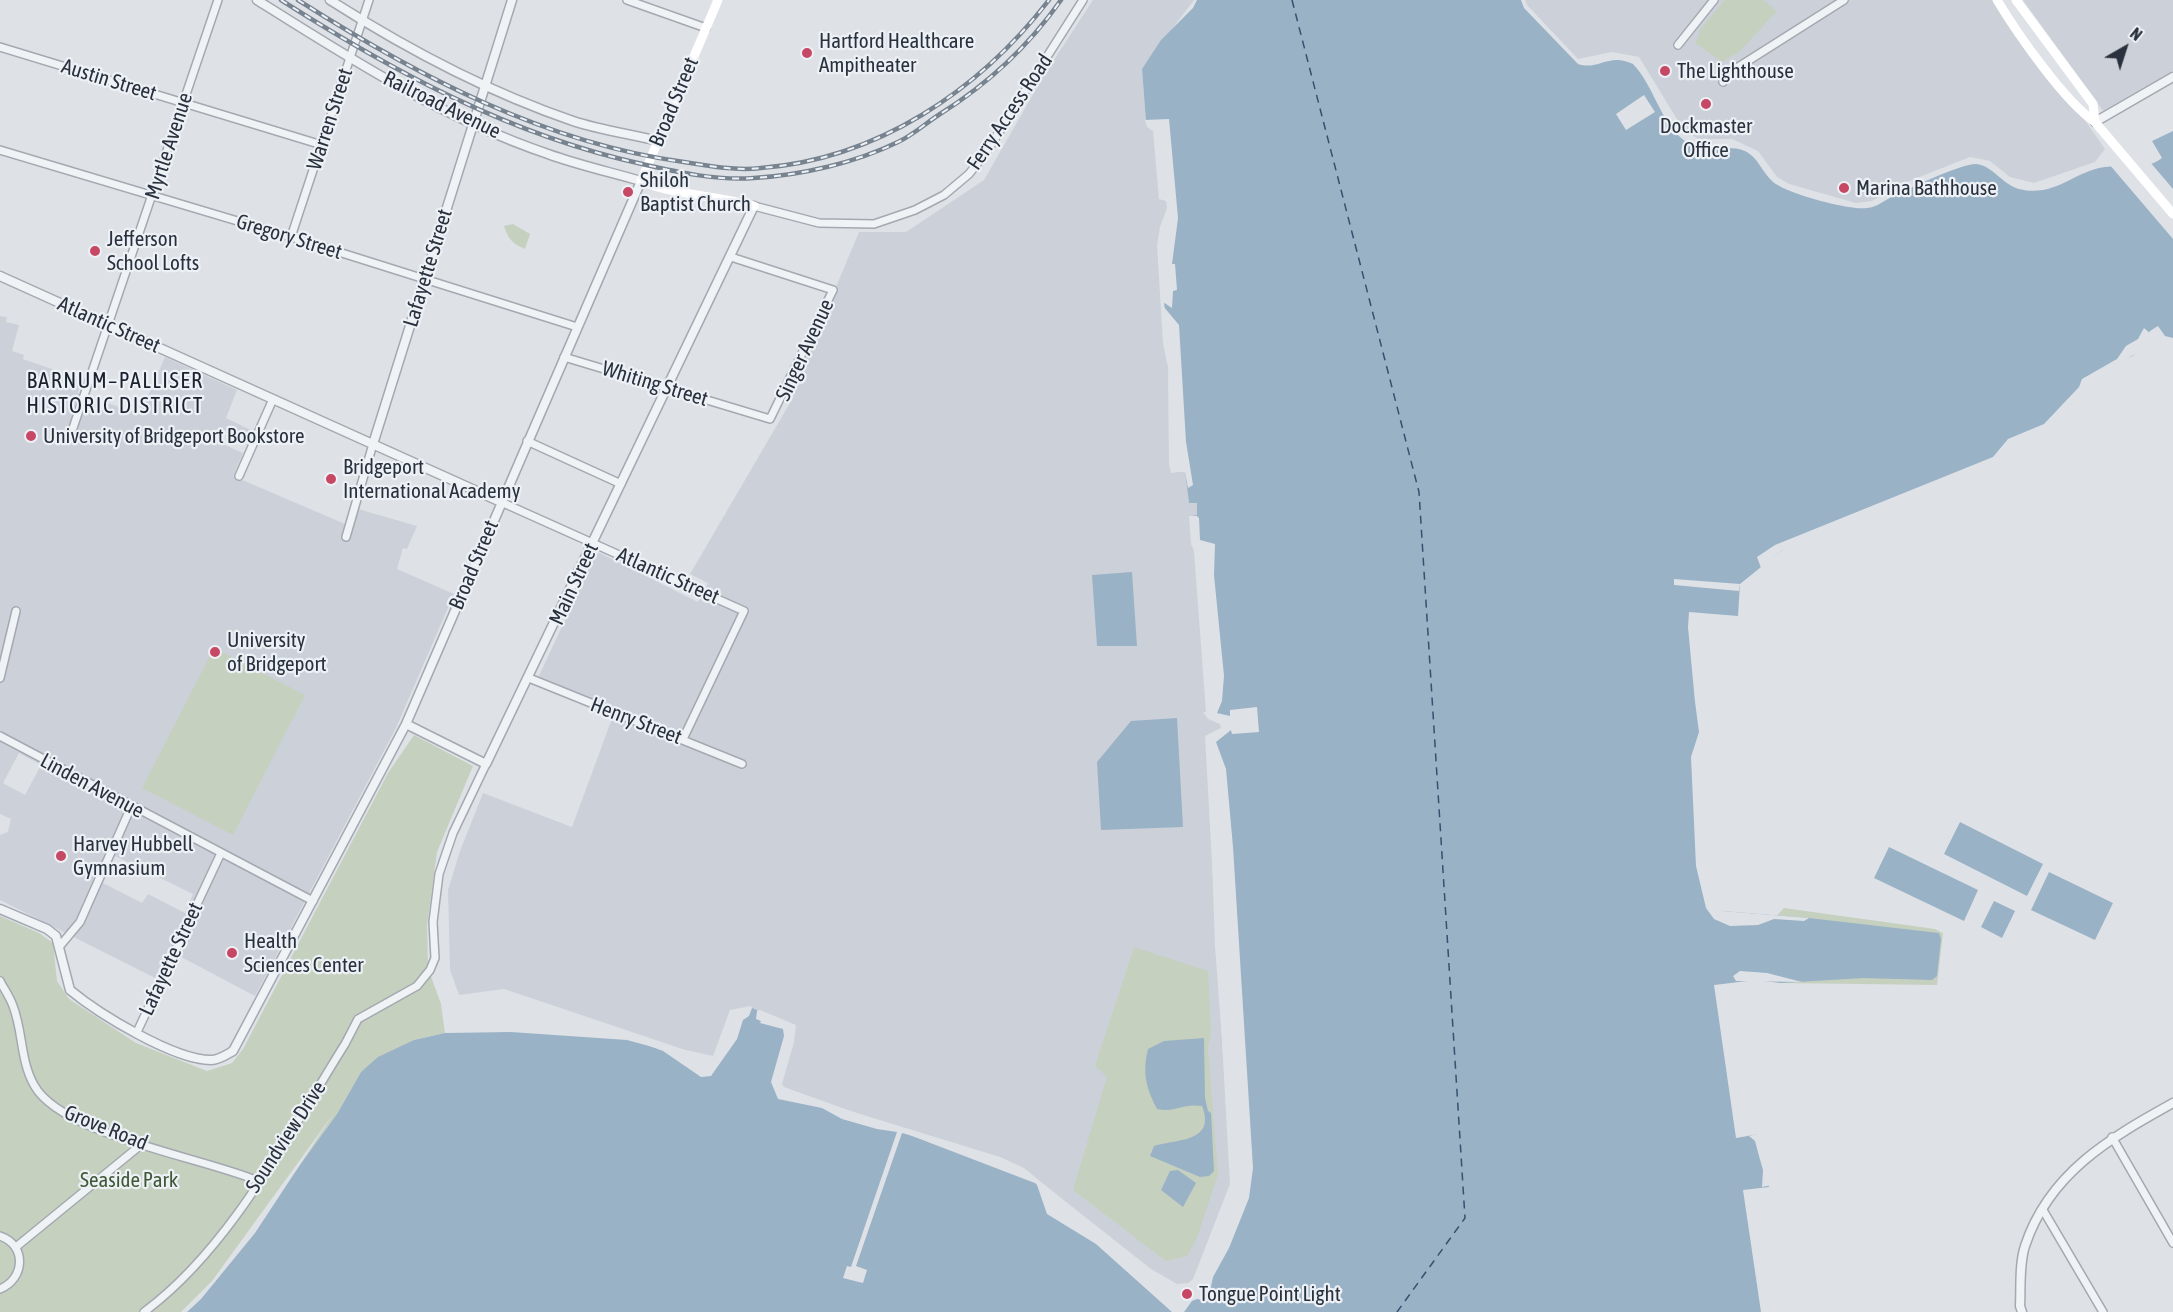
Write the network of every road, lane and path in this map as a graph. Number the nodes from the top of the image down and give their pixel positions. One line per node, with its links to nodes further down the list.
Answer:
1 (218, 0): 21 (street, Myrtle Avenue)
2 (257, 0): 17 (street, Railroad Avenue)
3 (330, 0): 13 (street, Railroad Avenue)
4 (369, 0): 13 (street, Warren Street)
5 (512, 0): 20 (street, Lafayette Street)
6 (627, 0): 14 (street)
7 (718, 0): 14 (main road, Broad Street)
8 (1083, 0): 29 (street, Ferry Access Road)
9 (1714, 0): 15 (street)
10 (1844, 0): 19 (street)
11 (1997, 0): 22 (main road)
12 (2016, 0): 22 (main road)
13 (362, 20): 17 (street, Warren Street); 20 (street, Railroad Avenue)
14 (705, 28): 24 (main road, Broad Street)
15 (1678, 45)
16 (0, 47): 21 (street, Austin Street)
17 (349, 58): 23 (street, Railroad Avenue); 25 (street, Warren Street)
18 (2173, 77): 22 (street)
19 (1723, 82)
20 (485, 85): 23 (street, Lafayette Street); 24 (street, Railroad Avenue)
21 (183, 102): 25 (street, Austin Street); 28 (street, Myrtle Avenue)
22 (2095, 122): 30 (main road)
23 (473, 123): 27 (street, Railroad Avenue); 34 (street, Lafayette Street)
24 (658, 141): 27 (main road, Broad Street)
25 (322, 145): 31 (street, Warren Street)
26 (0, 150): 28 (street, Gregory Street)
27 (640, 181): 29 (main road, Ferry Access Road); 36 (street, Broad Street)
28 (153, 196): 31 (street, Gregory Street); 35 (street, Myrtle Avenue)
29 (754, 206): 32 (street, Main Street)
30 (2173, 214)
31 (291, 237): 34 (street, Gregory Street)
32 (731, 257): 38 (street, Main Street); 40 (street, Singer Avenue)
33 (0, 276): 35 (street, Atlantic Street)
34 (424, 279): 36 (street, Gregory Street); 43 (street, Lafayette Street)
35 (109, 325): 39 (street, Atlantic Street); 41 (street, Myrtle Avenue)
36 (577, 327): 37 (street, Broad Street)
37 (564, 357): 38 (street, Whiting Street); 42 (street, Broad Street)
38 (667, 388): 40 (street, Whiting Street); 45 (street, Main Street)
39 (273, 399): 43 (street, Atlantic Street); 44 (street)
40 (747, 412)
41 (73, 428)
42 (527, 441): 45 (street); 46 (street, Broad Street)
43 (373, 444): 46 (street, Atlantic Street); 47 (street, Lafayette Street)
44 (239, 476)
45 (621, 483): 48 (street, Main Street)
46 (501, 502): 48 (street, Atlantic Street); 52 (street, Broad Street)
47 (346, 537)
48 (594, 543): 51 (street, Main Street); 54 (street, Atlantic Street)
49 (16, 610): 50 (street)
50 (0, 678)
51 (530, 678): 54 (street, Henry Street); 55 (street, Main Street)
52 (406, 724): 55 (street); 59 (street, Broad Street)
53 (0, 736): 57 (street, Linden Avenue)
54 (683, 739): 56 (street, Henry Street)
55 (486, 764): 62 (street, Main Street)
56 (742, 764)
57 (132, 807): 58 (street, Linden Avenue); 61 (street)
58 (221, 853): 59 (street, Linden Avenue); 64 (street, Lafayette Street)
59 (313, 901): 64 (street, Broad Street)
60 (0, 909): 61 (street)
61 (59, 947): 64 (street)
62 (430, 970): 68 (street, Soundview Drive)
63 (0, 981): 67 (street, Grove Road)
64 (137, 1032)
65 (2173, 1103): 66 (street)
66 (2112, 1137): 69 (street); 71 (street)
67 (141, 1144): 68 (street, Grove Road); 72 (street)
68 (258, 1181): 74 (street, Soundview Drive)
69 (2043, 1210): 75 (street); 76 (street)
70 (0, 1236): 72 (street)
71 (2173, 1243)
72 (16, 1247): 73 (street)
73 (0, 1289)
74 (144, 1312)
75 (2022, 1312)
76 (2103, 1312)

